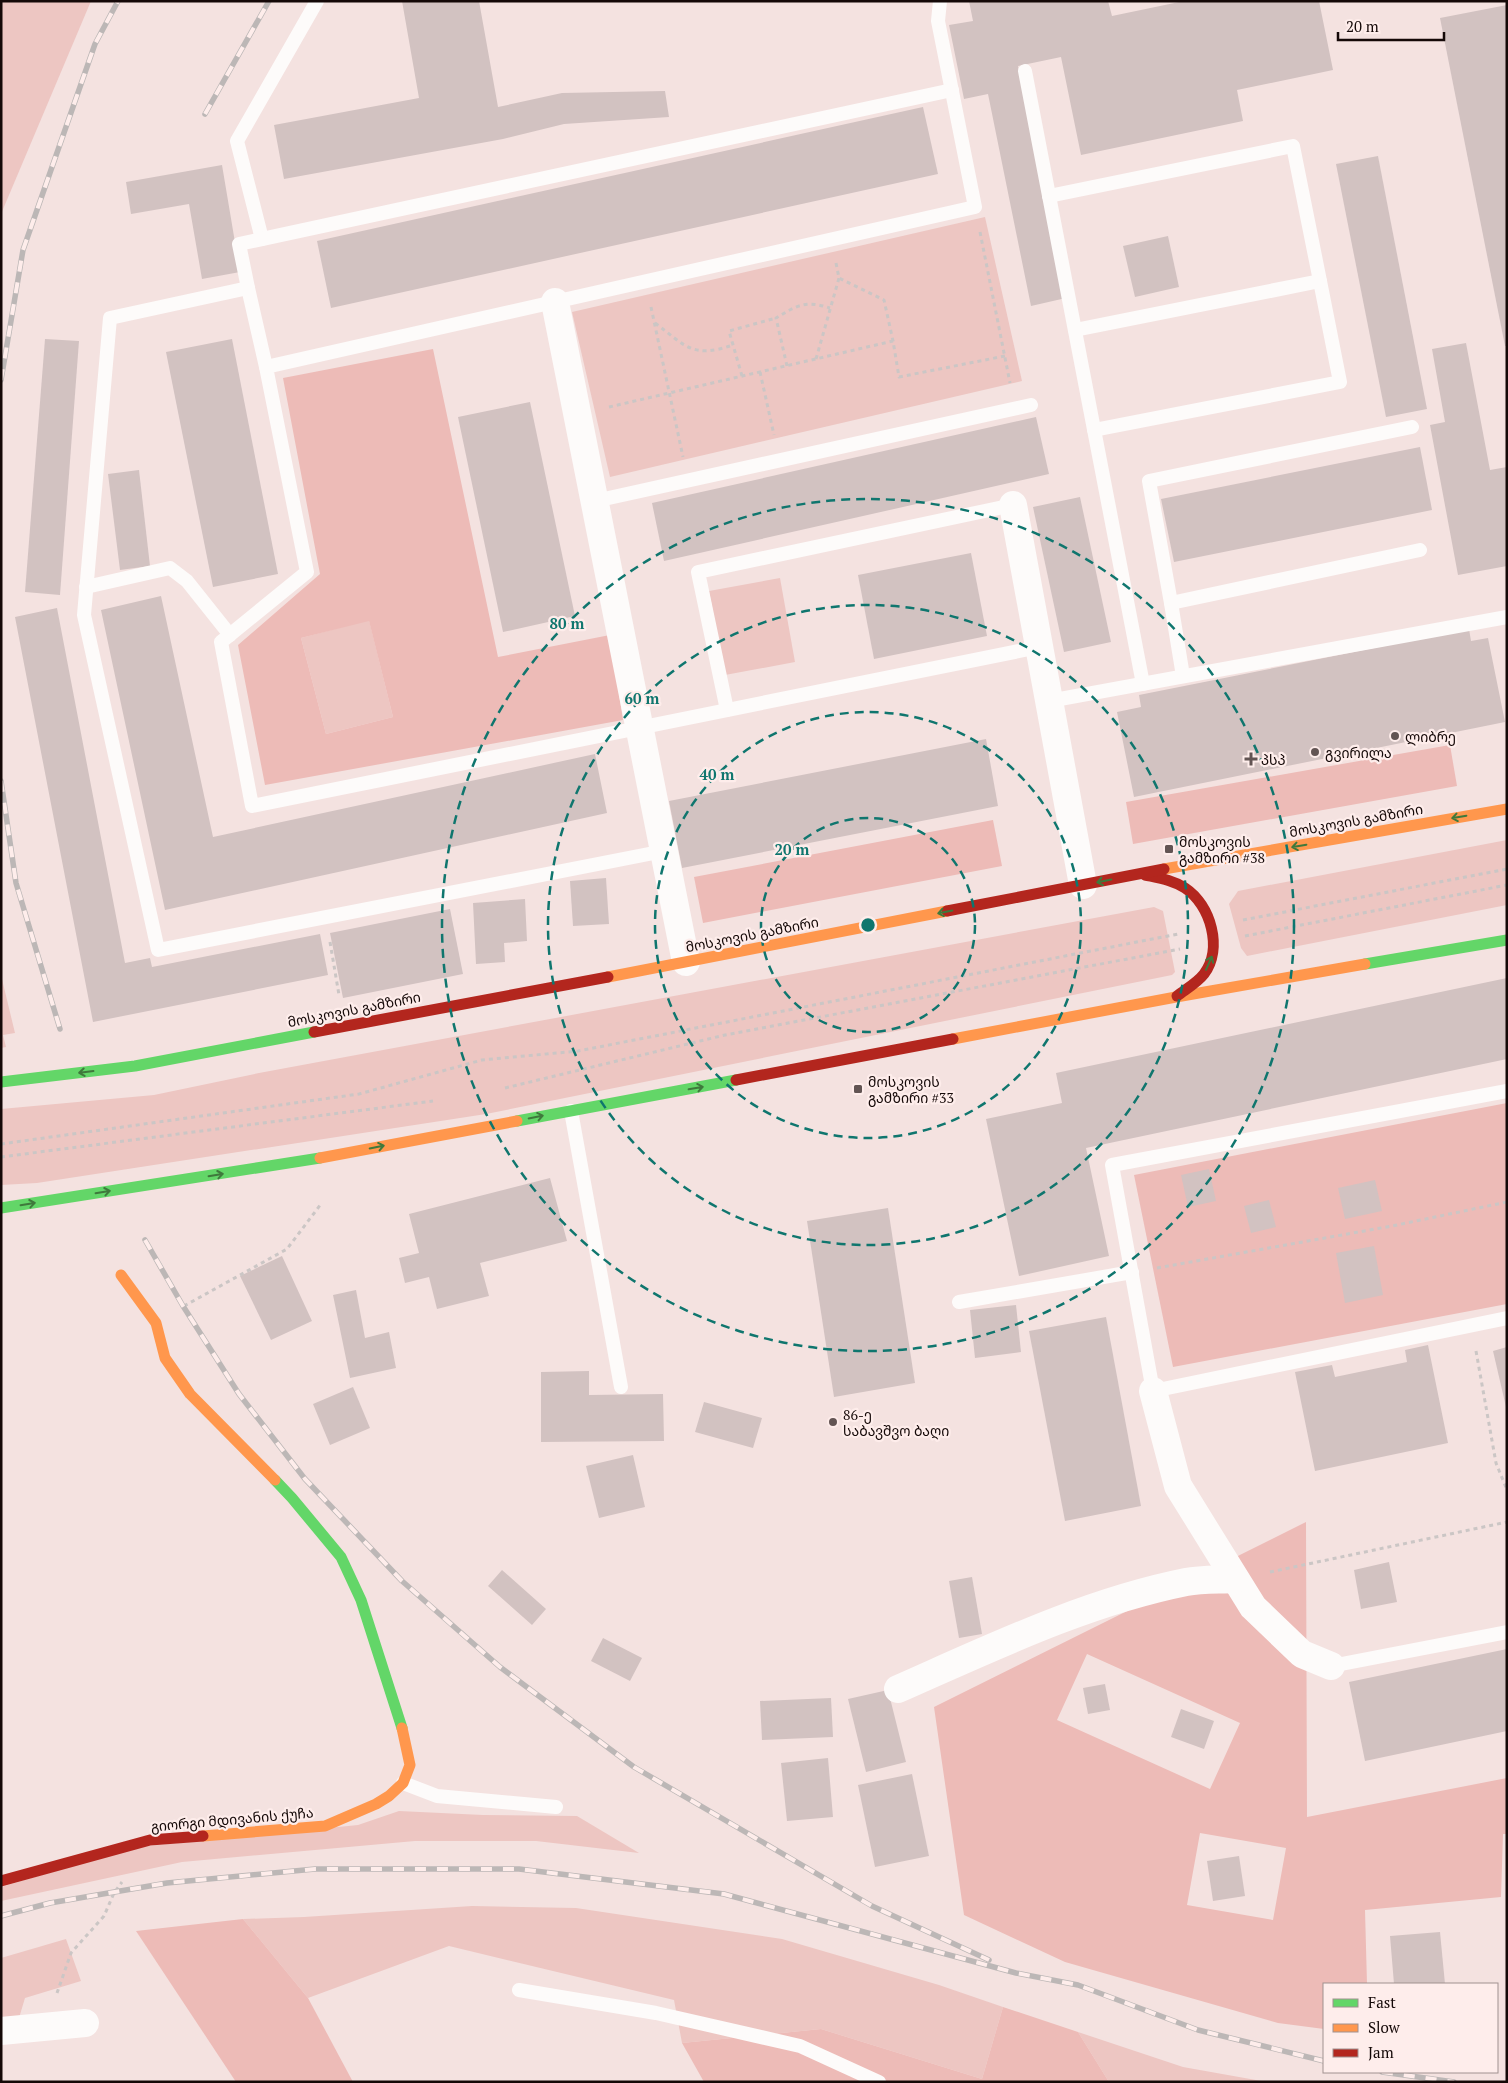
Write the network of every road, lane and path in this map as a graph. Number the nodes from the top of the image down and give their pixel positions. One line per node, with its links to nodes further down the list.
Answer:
1 (318, 1): 7 (lane)
2 (940, 1): 4 (lane)
3 (1024, 71): 5 (lane)
4 (952, 90): 6 (lane); 7 (lane)
5 (1049, 196): 10 (lane); 17 (lane)
6 (975, 207): 8 (lane); 20 (path)
7 (262, 239): 12 (lane)
8 (831, 240): 9 (path); 11 (lane)
9 (839, 278): 14 (path); 18 (path)
10 (1320, 281): 17 (lane); 31 (lane)
11 (646, 282): 13 (lane); 16 (path)
12 (248, 288): 23 (lane); 37 (lane)
13 (555, 302): 23 (lane); 29 (street)
14 (830, 308): 15 (path); 21 (path)
15 (776, 318): 19 (path); 22 (path)
16 (654, 323): 19 (path); 26 (path)
17 (1075, 330): 31 (lane)
18 (893, 341): 20 (path); 21 (path)
19 (733, 345): 25 (path)
20 (1005, 356): 28 (path)
21 (816, 359): 22 (path)
22 (787, 366): 24 (path)
23 (266, 367): 40 (lane)
24 (760, 372): 25 (path); 32 (path)
25 (742, 376): 26 (path)
26 (670, 393): 29 (path); 33 (path)
27 (1031, 406): 28 (lane)
28 (1015, 409): 32 (lane)
29 (578, 414): 34 (street)
30 (1412, 427): 38 (lane)
31 (1094, 430): 43 (lane)
32 (779, 461): 33 (lane)
33 (688, 480): 34 (lane)
34 (595, 501): 46 (street)
35 (1013, 505): 41 (street); 45 (lane)
36 (1420, 550): 38 (lane)
37 (86, 587): 40 (lane); 53 (lane)
38 (1171, 603): 42 (lane)
39 (1507, 617): 42 (lane)
40 (230, 635): 46 (lane)
41 (1039, 646): 44 (street); 45 (lane)
42 (1183, 676): 43 (lane)
43 (1143, 684): 44 (lane)
44 (1049, 701): 51 (street)
45 (727, 710): 46 (lane)
46 (640, 727): 48 (street)
47 (1507, 809): 50 (main road, მოსკოვის გამზირი, one-way to 50)
48 (664, 851): 53 (lane); 57 (street)
49 (1507, 869): 54 (path)
50 (1137, 874): 51 (main road, მოსკოვის გამზირი, one-way to 51); 54 (main road)
51 (1083, 885): 57 (main road, მოსკოვის გამზირი, one-way to 57)
52 (1507, 885): 56 (path)
53 (325, 918): 59 (path)
54 (1210, 927): 56 (main road); 65 (path)
55 (1507, 940): 58 (main road)
56 (1212, 942): 58 (main road, one-way to 56); 61 (path)
57 (686, 962): 60 (main road, მოსკოვის გამზირი, one-way to 60)
58 (1176, 996): 64 (main road, one-way to 58)
59 (341, 1003)
60 (1, 1082)
61 (496, 1090)
62 (1507, 1091): 70 (lane)
63 (438, 1101): 66 (path)
64 (571, 1111): 69 (main road, one-way to 64); 76 (lane)
65 (1, 1144)
66 (1, 1158)
67 (1507, 1202): 70 (path)
68 (321, 1204): 74 (path)
69 (1, 1208)
70 (1132, 1272): 72 (lane); 77 (lane)
71 (121, 1275): 74 (main road)
72 (959, 1302)
73 (1507, 1318): 75 (lane)
74 (156, 1323): 84 (main road)
75 (1471, 1325): 77 (lane); 78 (path)
76 (621, 1387)
77 (1154, 1391): 80 (street)
78 (1507, 1490)
79 (1507, 1522): 80 (path)
80 (1235, 1579): 82 (street); 83 (street)
81 (1507, 1632): 82 (lane)
82 (1331, 1666)
83 (898, 1689)
84 (403, 1783): 85 (lane); 86 (main road, გიორგი მდივანის ქუჩა)
85 (556, 1807)
86 (150, 1840): 87 (main road, გიორგი მდივანის ქუჩა); 90 (path)
87 (1, 1881)
88 (519, 1990): 92 (lane)
89 (85, 2023): 90 (street)
90 (45, 2027): 91 (street)
91 (1, 2031)
92 (879, 2082)

